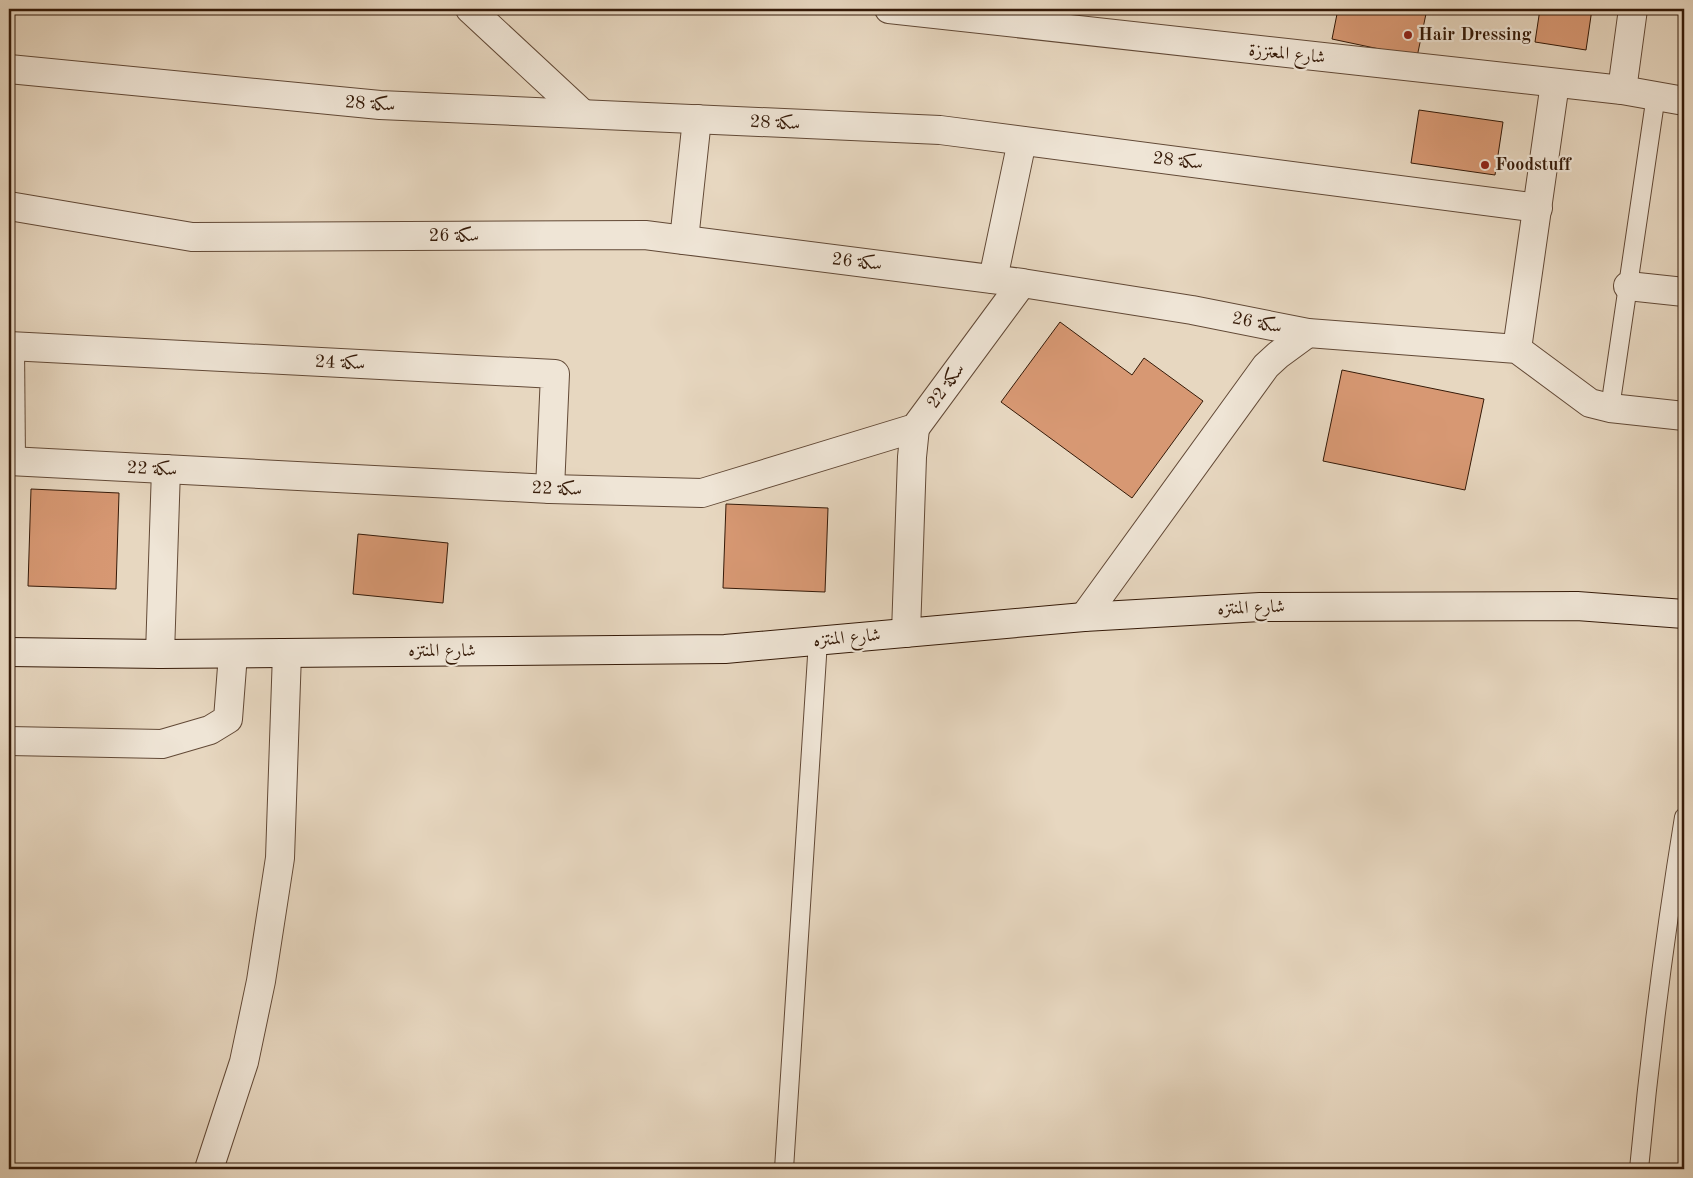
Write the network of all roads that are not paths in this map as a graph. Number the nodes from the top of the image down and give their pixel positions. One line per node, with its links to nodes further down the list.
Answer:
1 (470, 9): 10 (street)
2 (889, 9): 4 (street, شارع المعتززة)
3 (1633, 9): 7 (street)
4 (1081, 20): 6 (street, شارع المعتززة)
5 (9, 69): 10 (street, سكة 28)
6 (1555, 83): 7 (street, شارع المعتززة); 14 (street)
7 (1622, 90): 8 (street, شارع المعتززة)
8 (1656, 95): 9 (street, شارع المعتززة); 18 (lane)
9 (1684, 101)
10 (584, 114): 11 (street, سكة 28)
11 (697, 119): 12 (street, سكة 28); 15 (street)
12 (1022, 141): 14 (street, سكة 28); 16 (street)
13 (9, 206): 15 (street, سكة 26)
14 (1538, 208): 22 (street)
15 (684, 240): 16 (street, سكة 26)
16 (993, 279): 17 (street, سكة 26)
17 (1022, 283): 20 (street, سكة 26); 25 (street, سكة 22)
18 (1628, 286): 19 (street); 23 (lane)
19 (1684, 292)
20 (1308, 333): 22 (street, سكة 26); 30 (street)
21 (9, 346): 26 (street); 28 (street, سكة 24)
22 (1517, 349): 23 (street)
23 (1610, 408): 24 (street)
24 (1684, 416)
25 (916, 428): 28 (street, سكة 22); 31 (street)
26 (10, 461): 27 (street, سكة 22)
27 (166, 469): 28 (street, سكة 22); 35 (street)
28 (550, 490)
29 (1684, 614): 30 (street, شارع المنتزه)
30 (1084, 617): 31 (street, شارع المنتزه)
31 (906, 633): 32 (street, شارع المنتزه)
32 (818, 640): 34 (street, شارع المنتزه); 40 (lane)
33 (9, 652): 35 (street, شارع المنتزه)
34 (287, 653): 36 (street, شارع المنتزه); 39 (street)
35 (160, 654): 36 (street, شارع المنتزه)
36 (233, 654): 37 (street)
37 (9, 741)
38 (1684, 816): 41 (lane)
39 (209, 1169)
40 (784, 1169)
41 (1639, 1169)

